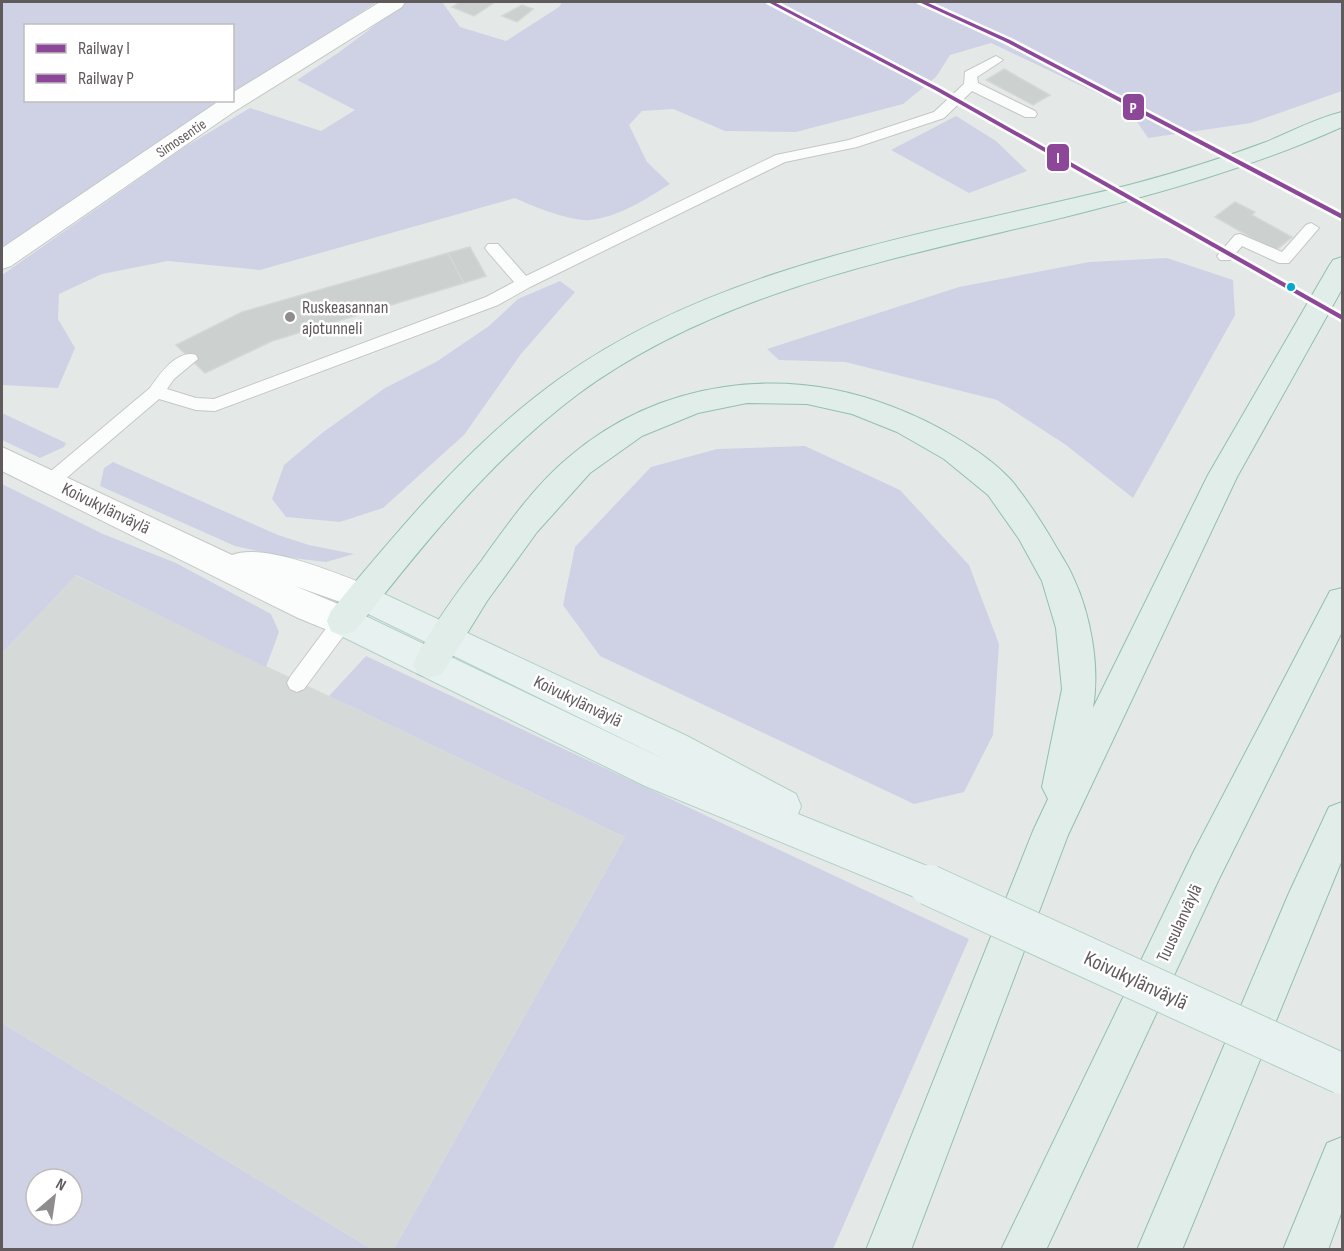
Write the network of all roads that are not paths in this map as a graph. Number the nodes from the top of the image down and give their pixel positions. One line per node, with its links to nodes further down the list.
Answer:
1 (394, 2): 5 (street, Simosentie)
2 (996, 60): 3 (lane)
3 (971, 85): 6 (lane); 13 (lane)
4 (234, 102): 11 (street, Simosentie)
5 (234, 102)
6 (1030, 114)
7 (1342, 119): 19 (highway)
8 (1311, 228): 10 (lane)
9 (493, 248): 13 (lane)
10 (1225, 256)
11 (2, 260)
12 (1342, 266): 23 (highway)
13 (524, 283): 15 (lane)
14 (190, 359): 15 (lane)
15 (156, 392): 17 (lane)
16 (2, 458): 17 (street, Koivukylänväylä)
17 (51, 481): 19 (street, Koivukylänväylä)
18 (1342, 601): 27 (highway, Tuusulanväylä)
19 (353, 609): 20 (main road, Koivukylänväylä); 21 (lane)
20 (438, 651): 23 (highway); 24 (main road, Koivukylänväylä, bridge)
21 (297, 682)
22 (1342, 819): 28 (highway)
23 (1052, 831): 26 (highway)
24 (1342, 1074)
25 (1342, 1158): 29 (highway)
26 (888, 1250)
27 (1023, 1250)
28 (1159, 1250)
29 (1305, 1250)

